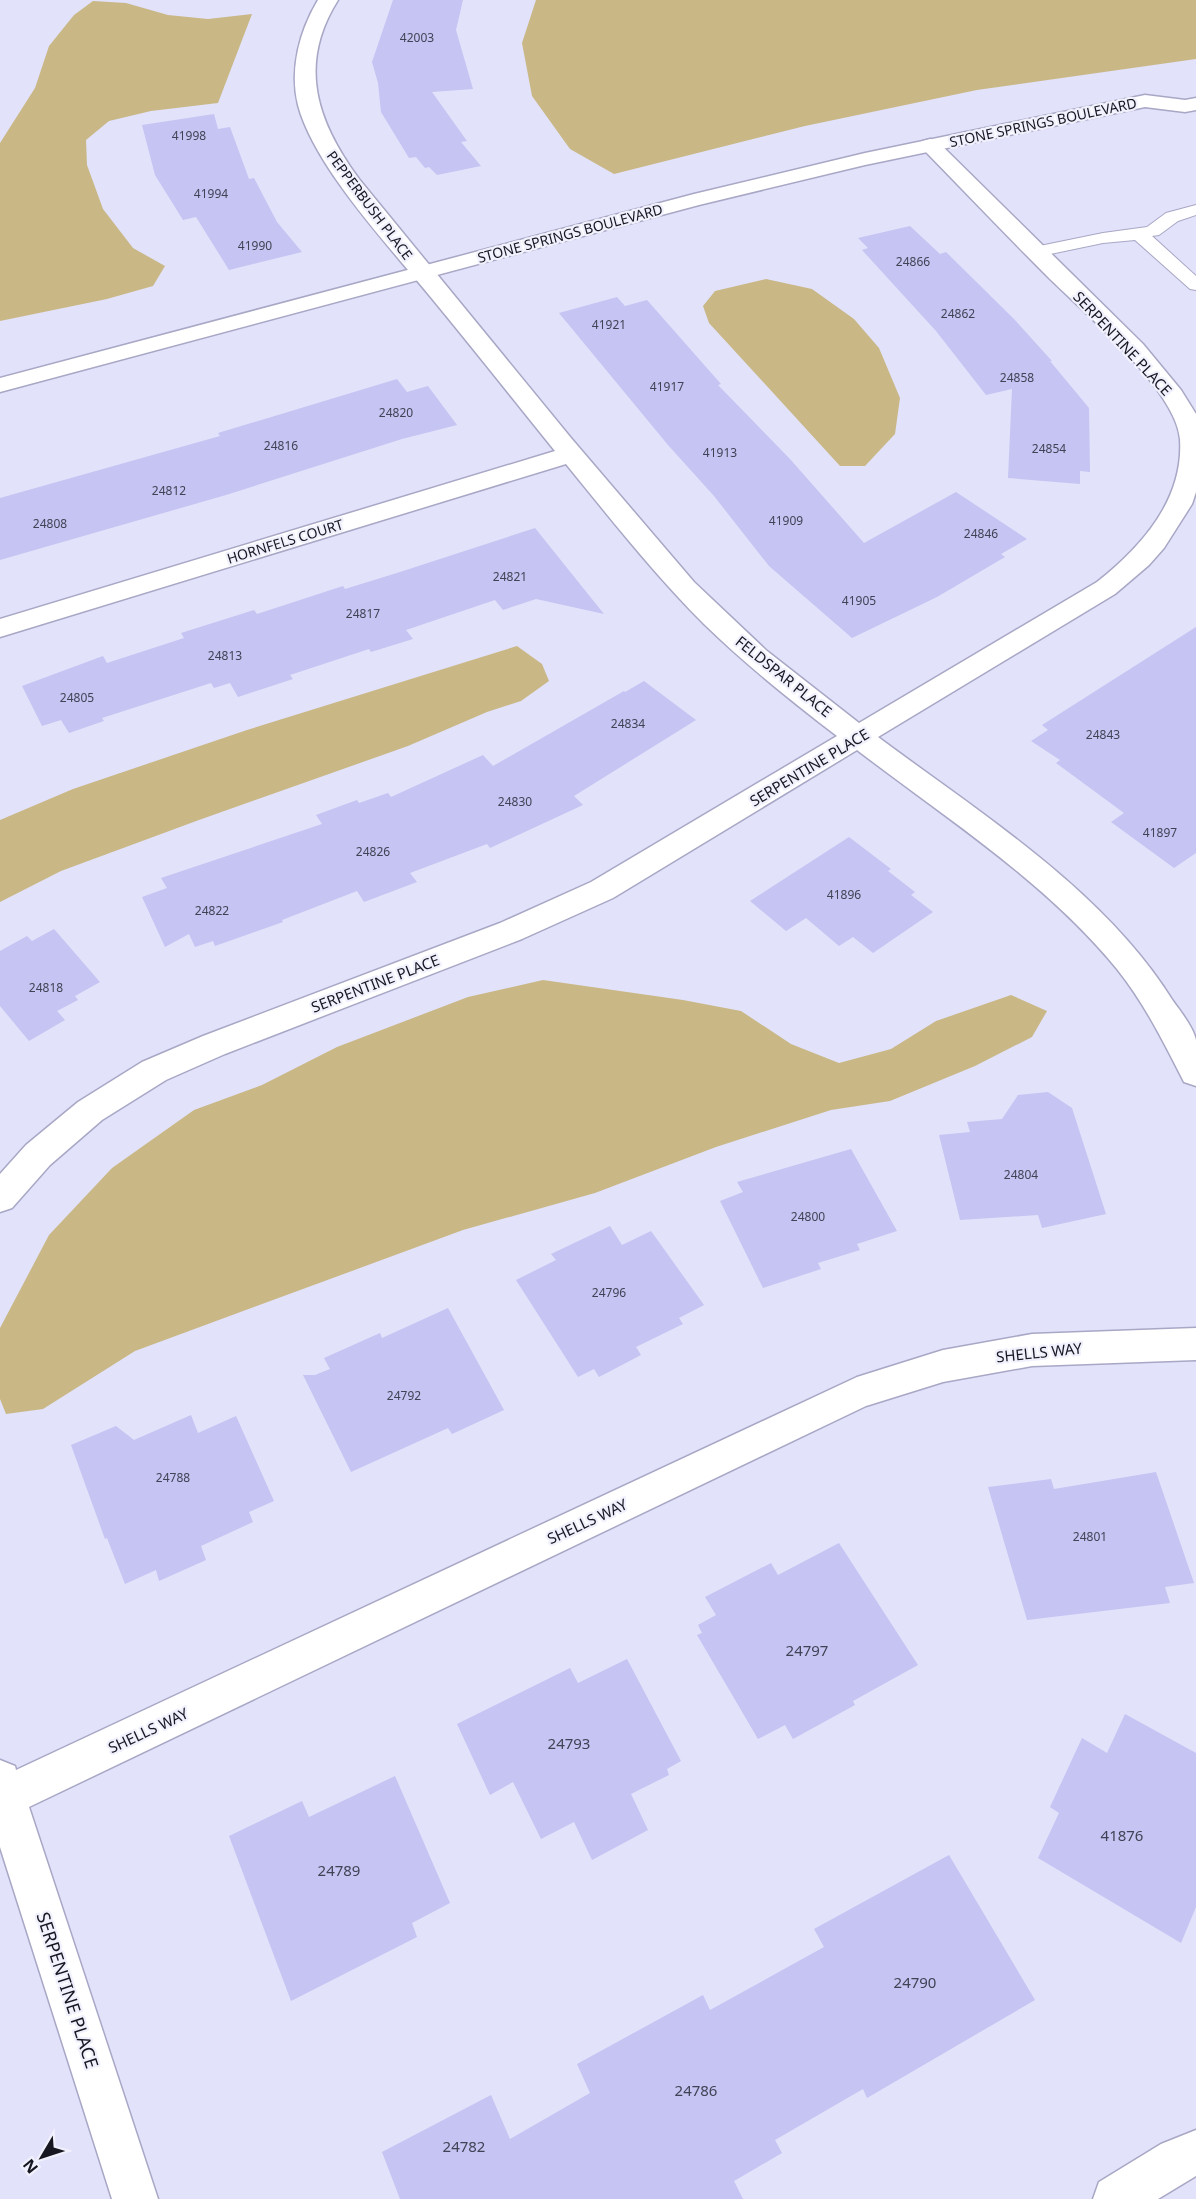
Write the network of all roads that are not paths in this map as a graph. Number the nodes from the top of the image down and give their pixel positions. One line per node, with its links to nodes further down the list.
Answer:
1 (328, 0): 9 (street, PEPPERBUSH PLACE)
2 (1180, 85): 3 (street, STONE SPRINGS BOULEVARD)
3 (1145, 101): 4 (street, STONE SPRINGS BOULEVARD); 5 (street, STONE SPRINGS BOULEVARD)
4 (1196, 104)
5 (930, 145): 8 (street, SERPENTINE PLACE); 9 (street, STONE SPRINGS BOULEVARD)
6 (1196, 210): 7 (lane)
7 (1139, 234): 8 (lane); 10 (lane)
8 (1036, 252): 12 (street, SERPENTINE PLACE)
9 (422, 272): 11 (street, STONE SPRINGS BOULEVARD); 13 (street, FELDSPAR PLACE)
10 (1196, 285)
11 (0, 385)
12 (1194, 438): 15 (street, SERPENTINE PLACE)
13 (571, 454): 14 (street, HORNFELS COURT); 15 (street, FELDSPAR PLACE)
14 (0, 628)
15 (859, 737): 16 (street, FELDSPAR PLACE); 17 (street, SERPENTINE PLACE)
16 (1196, 1073)
17 (0, 1198)
18 (1196, 1344): 19 (street, SHELLS WAY)
19 (3, 1789): 21 (street, SERPENTINE PLACE)
20 (1196, 2153): 22 (street)
21 (135, 2199)
22 (1116, 2199)

